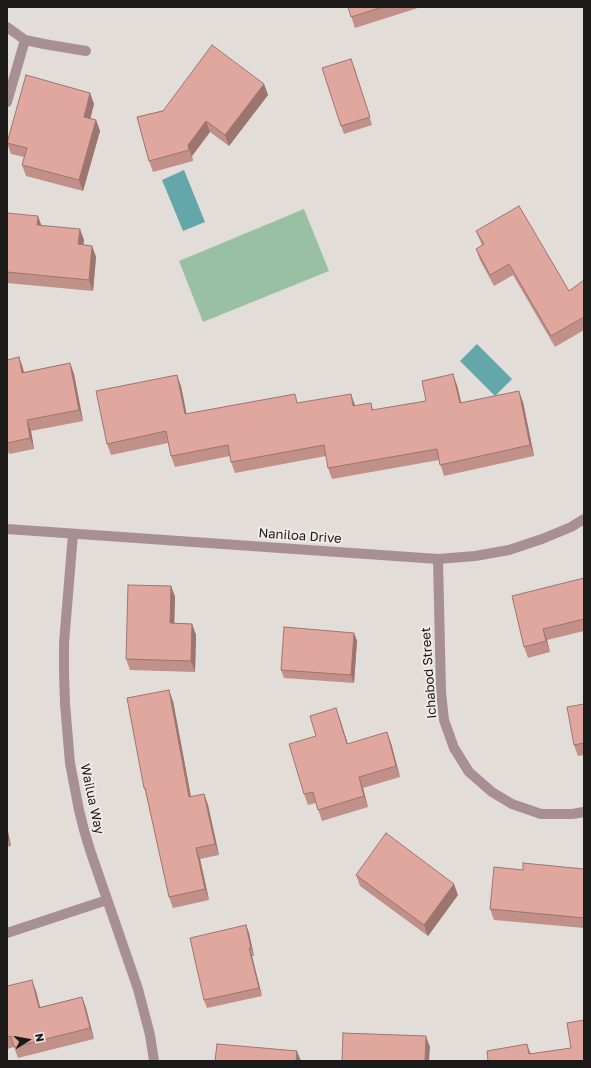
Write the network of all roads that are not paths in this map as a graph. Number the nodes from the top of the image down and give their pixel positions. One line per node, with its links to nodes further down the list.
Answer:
1 (7, 27): 2 (street)
2 (25, 40): 3 (street); 4 (street)
3 (86, 51)
4 (7, 102)
5 (584, 519): 8 (street, Naniloa Drive)
6 (7, 529): 7 (street, Naniloa Drive)
7 (73, 534): 8 (street, Naniloa Drive); 10 (street, Wailua Way)
8 (438, 559): 9 (street, Ichabod Street)
9 (584, 812)
10 (107, 900): 11 (street); 12 (street, Wailua Way)
11 (7, 933)
12 (154, 1061)

